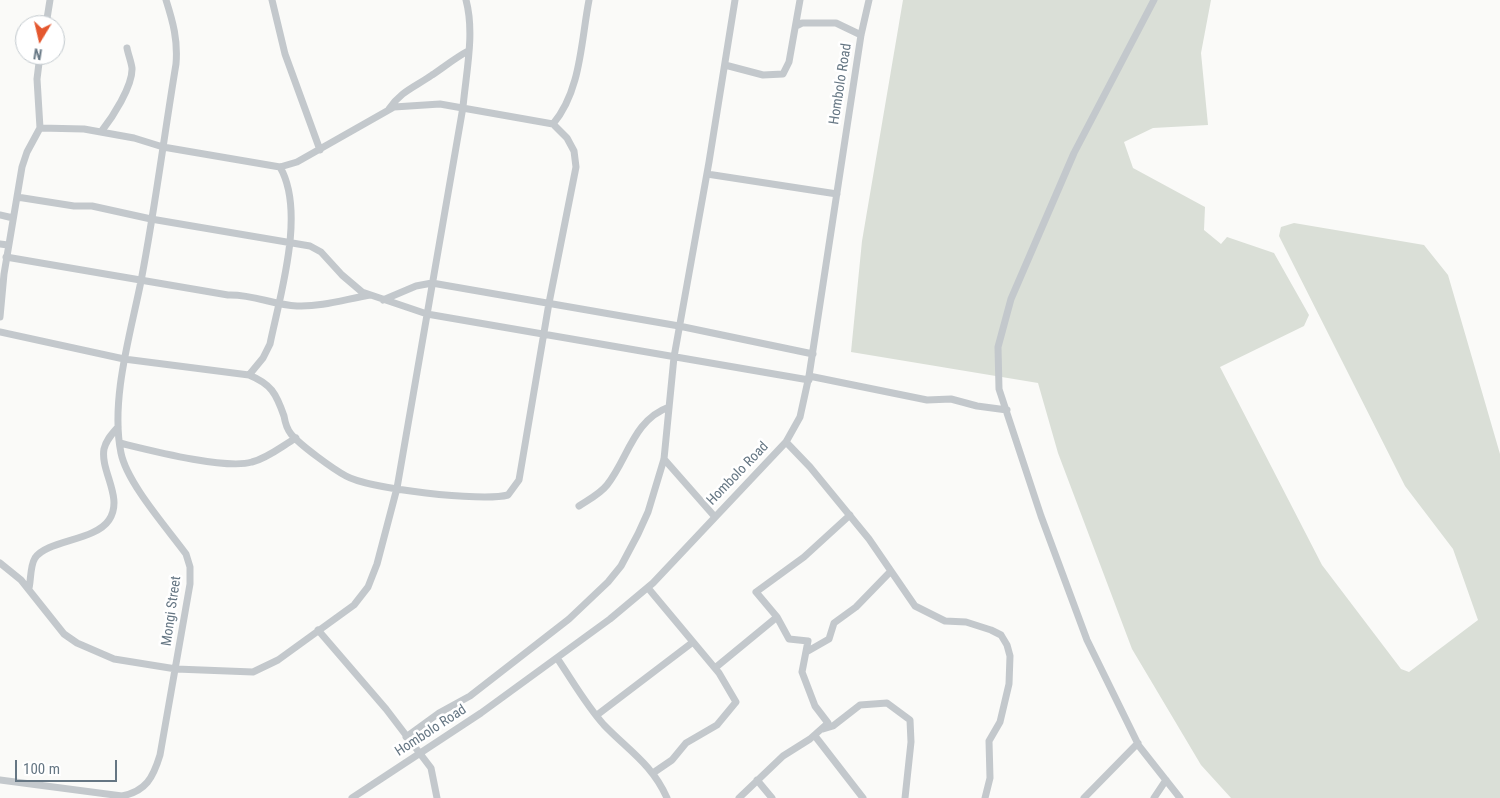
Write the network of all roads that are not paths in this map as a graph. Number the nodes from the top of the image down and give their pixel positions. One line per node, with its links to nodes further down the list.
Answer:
1 (50, 0): 10 (street)
2 (166, 0): 22 (street, Mongi Street)
3 (272, 0): 23 (street)
4 (466, 0): 14 (street)
5 (589, 0): 19 (street)
6 (734, 0): 16 (street)
7 (800, 0): 11 (street)
8 (869, 0): 12 (street, Hombolo Road)
9 (1154, 0): 53 (street)
10 (48, 15)
11 (796, 26): 12 (street); 16 (street)
12 (861, 36): 26 (street, Hombolo Road)
13 (127, 48): 21 (street)
14 (468, 51): 17 (street); 18 (street)
15 (39, 65): 20 (street)
16 (724, 65): 25 (street)
17 (463, 107): 18 (street); 19 (street); 36 (street)
18 (388, 110): 23 (street)
19 (553, 124): 40 (street)
20 (40, 128): 21 (street); 27 (street)
21 (101, 132): 22 (street)
22 (163, 147): 24 (street); 30 (street, Mongi Street)
23 (320, 150): 24 (street)
24 (280, 167): 31 (street)
25 (707, 174): 26 (street); 44 (street)
26 (837, 194): 47 (street, Hombolo Road)
27 (17, 197): 29 (street); 30 (street)
28 (0, 215): 29 (street)
29 (13, 218): 33 (street)
30 (151, 219): 31 (street); 35 (street, Mongi Street)
31 (290, 241): 38 (street); 41 (street)
32 (0, 244): 33 (street)
33 (8, 246): 34 (street)
34 (6, 257): 35 (street); 37 (street)
35 (141, 281): 41 (street); 49 (street, Mongi Street)
36 (432, 282): 39 (street); 40 (street); 42 (street)
37 (1, 289): 43 (street)
38 (371, 295): 39 (street); 41 (street)
39 (384, 300): 42 (street)
40 (549, 303): 44 (street); 46 (street)
41 (278, 304): 50 (street)
42 (427, 314): 46 (street); 59 (street)
43 (0, 317)
44 (679, 326): 47 (street); 48 (street)
45 (0, 332): 49 (street)
46 (544, 334): 48 (street); 59 (street)
47 (813, 354): 51 (street, Hombolo Road)
48 (674, 357): 51 (street); 52 (street)
49 (124, 359): 50 (street); 54 (street, Mongi Street)
50 (249, 374): 55 (street)
51 (809, 378): 53 (street); 56 (street, Hombolo Road)
52 (669, 407): 58 (street); 60 (street)
53 (1007, 410): 78 (street)
54 (118, 426): 57 (street, Mongi Street); 65 (street)
55 (296, 438): 57 (street); 59 (street)
56 (786, 442): 61 (street); 62 (street, Hombolo Road)
57 (120, 443): 73 (street, Mongi Street)
58 (664, 459): 62 (street); 77 (street)
59 (397, 488): 68 (street)
60 (579, 506)
61 (850, 515): 64 (street); 67 (street)
62 (714, 517): 66 (street, Hombolo Road)
63 (0, 563): 65 (street)
64 (890, 572): 70 (street); 91 (street)
65 (29, 588): 73 (street)
66 (648, 588): 69 (street); 71 (street, Hombolo Road)
67 (777, 616): 70 (street); 72 (street)
68 (318, 630): 73 (street); 77 (street)
69 (693, 642): 72 (street); 74 (street)
70 (808, 651): 75 (street)
71 (557, 658): 74 (street); 79 (street, Hombolo Road)
72 (715, 668): 80 (street)
73 (176, 669): 81 (street, Mongi Street)
74 (597, 715): 80 (street)
75 (823, 729): 76 (street); 90 (street)
76 (815, 736): 82 (street); 89 (street)
77 (406, 737): 79 (street)
78 (1138, 743): 83 (street); 92 (street)
79 (420, 753): 84 (street, Hombolo Road); 85 (street)
80 (653, 773): 86 (street)
81 (0, 780)
82 (757, 780): 87 (street); 88 (street)
83 (1166, 780): 93 (street); 94 (street)
84 (352, 798)
85 (437, 798)
86 (667, 798)
87 (739, 798)
88 (772, 798)
89 (863, 798)
90 (905, 798)
91 (985, 798)
92 (1084, 798)
93 (1154, 798)
94 (1180, 798)

